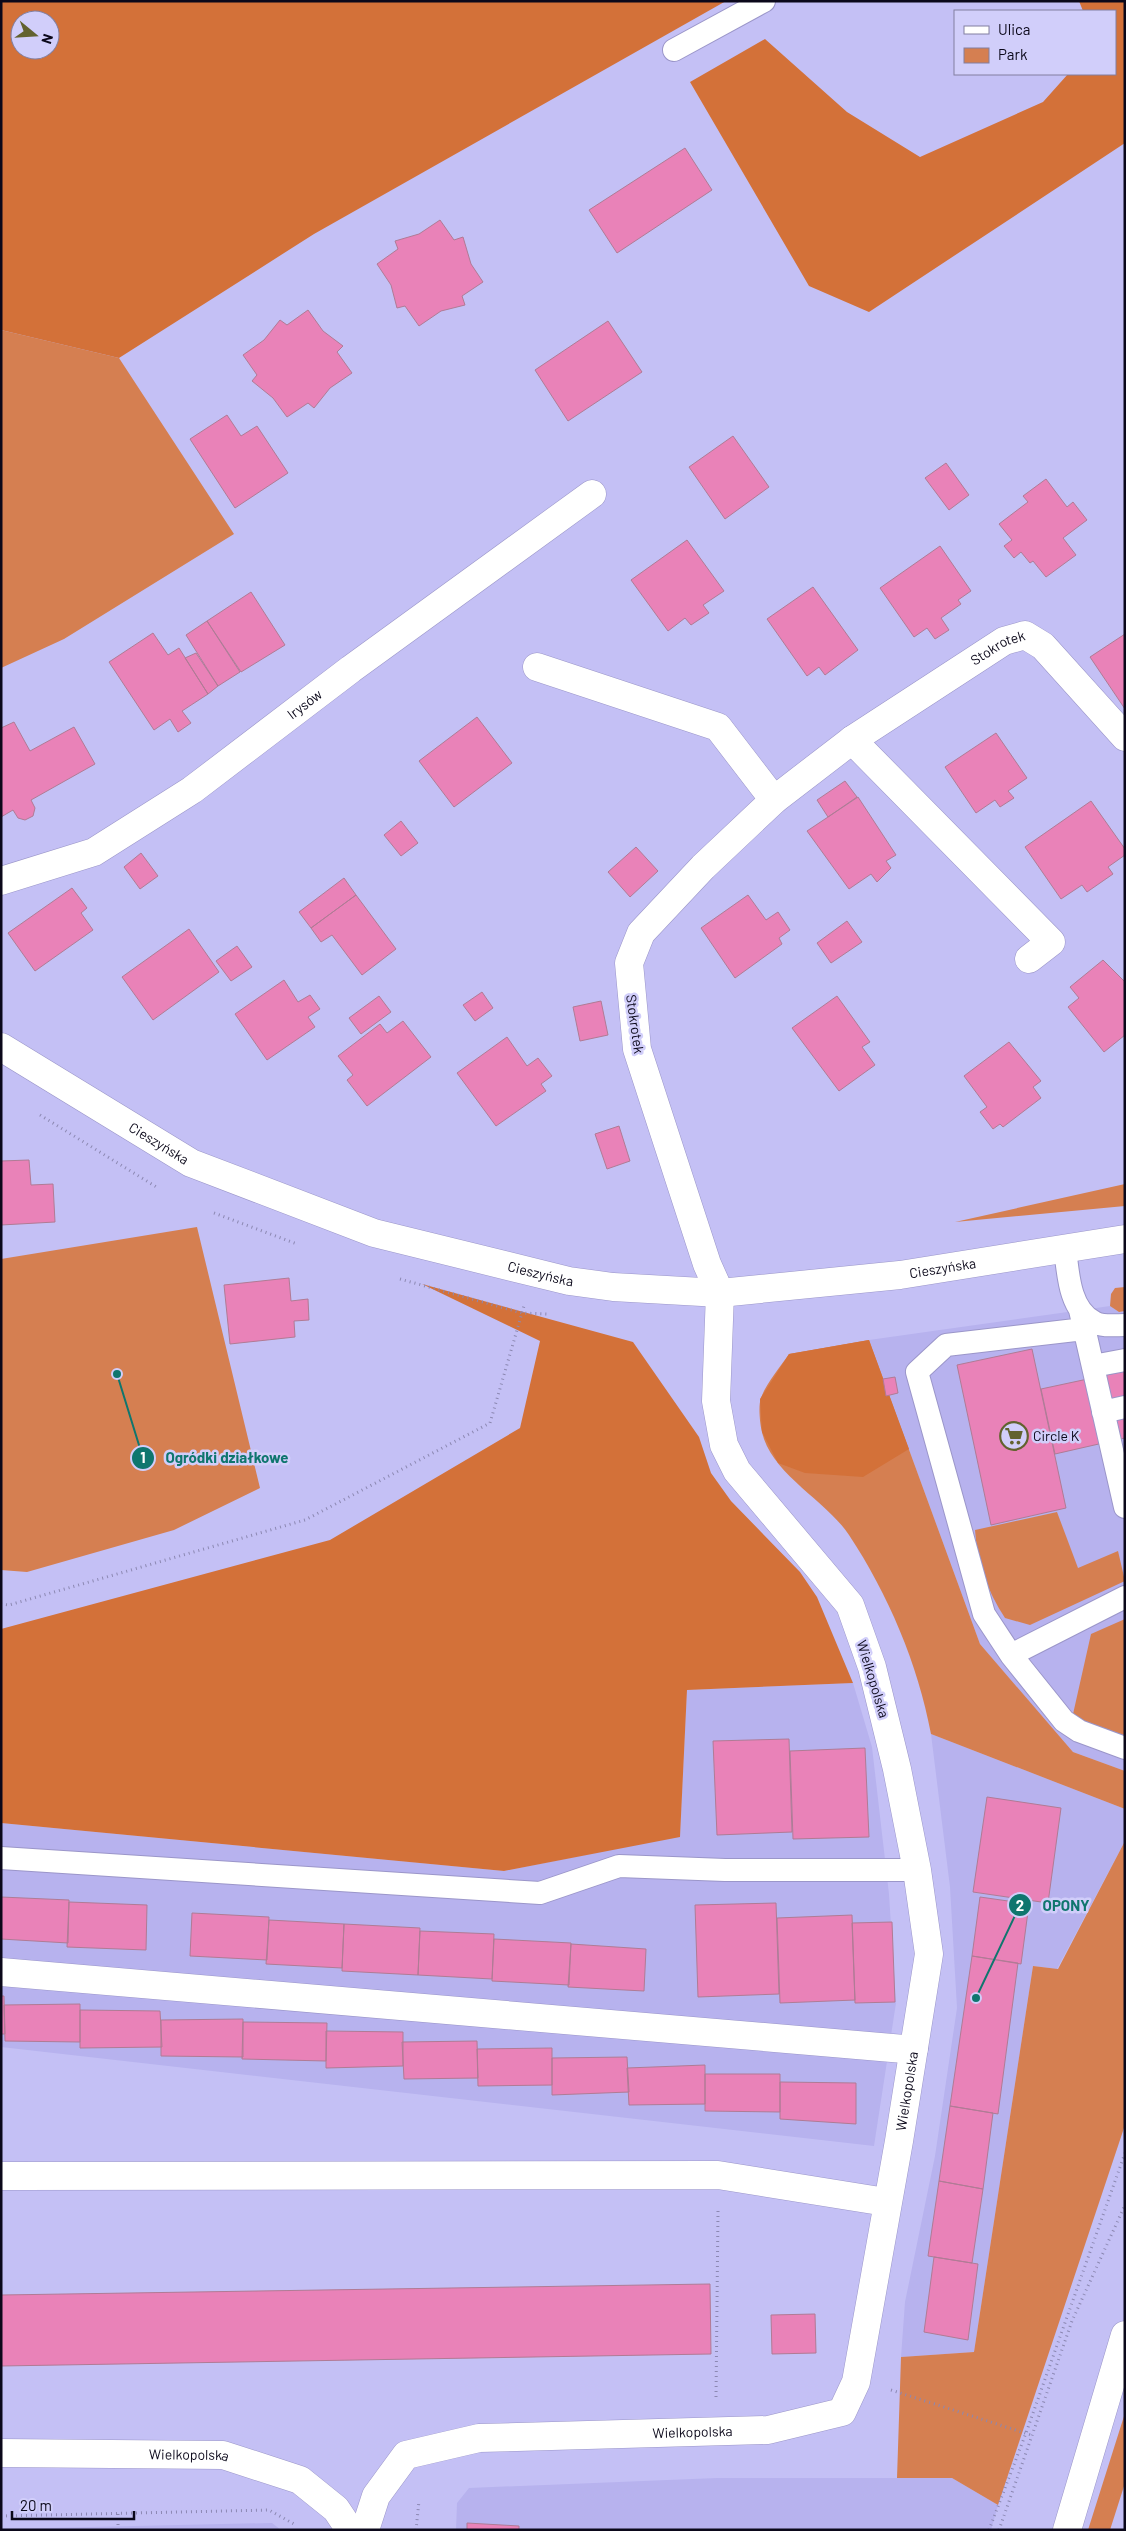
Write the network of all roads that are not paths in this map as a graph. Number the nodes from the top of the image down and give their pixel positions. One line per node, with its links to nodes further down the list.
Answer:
1 (764, 1): 2 (lane)
2 (674, 50)
3 (592, 494): 8 (street, Irysów)
4 (536, 667): 7 (street)
5 (1125, 736): 6 (street, Stokrotek)
6 (852, 740): 7 (street, Stokrotek); 9 (street)
7 (774, 800): 13 (street, Stokrotek)
8 (1, 881)
9 (1029, 959)
10 (1, 1047): 13 (street, Cieszyńska)
11 (1125, 1239): 12 (street, Cieszyńska)
12 (1064, 1248): 13 (street, Cieszyńska); 14 (lane)
13 (720, 1293): 26 (street, Wielkopolska)
14 (1082, 1320): 15 (lane); 17 (lane); 23 (lane)
15 (1125, 1325)
16 (1125, 1360): 17 (lane)
17 (1093, 1366): 19 (lane)
18 (1125, 1407): 19 (lane)
19 (1103, 1412): 20 (lane)
20 (1120, 1469): 21 (lane)
21 (1124, 1502)
22 (1125, 1597): 23 (lane)
23 (1010, 1655): 24 (lane)
24 (1125, 1748)
25 (1, 1858): 26 (lane)
26 (917, 1870): 28 (street, Wielkopolska)
27 (1, 1972): 28 (street)
28 (914, 2048): 30 (street, Wielkopolska)
29 (1, 2176): 30 (street)
30 (886, 2202): 34 (street, Wielkopolska)
31 (1125, 2335): 35 (street)
32 (1, 2453): 33 (street, Wielkopolska)
33 (350, 2530)
34 (365, 2530)
35 (1067, 2530)

